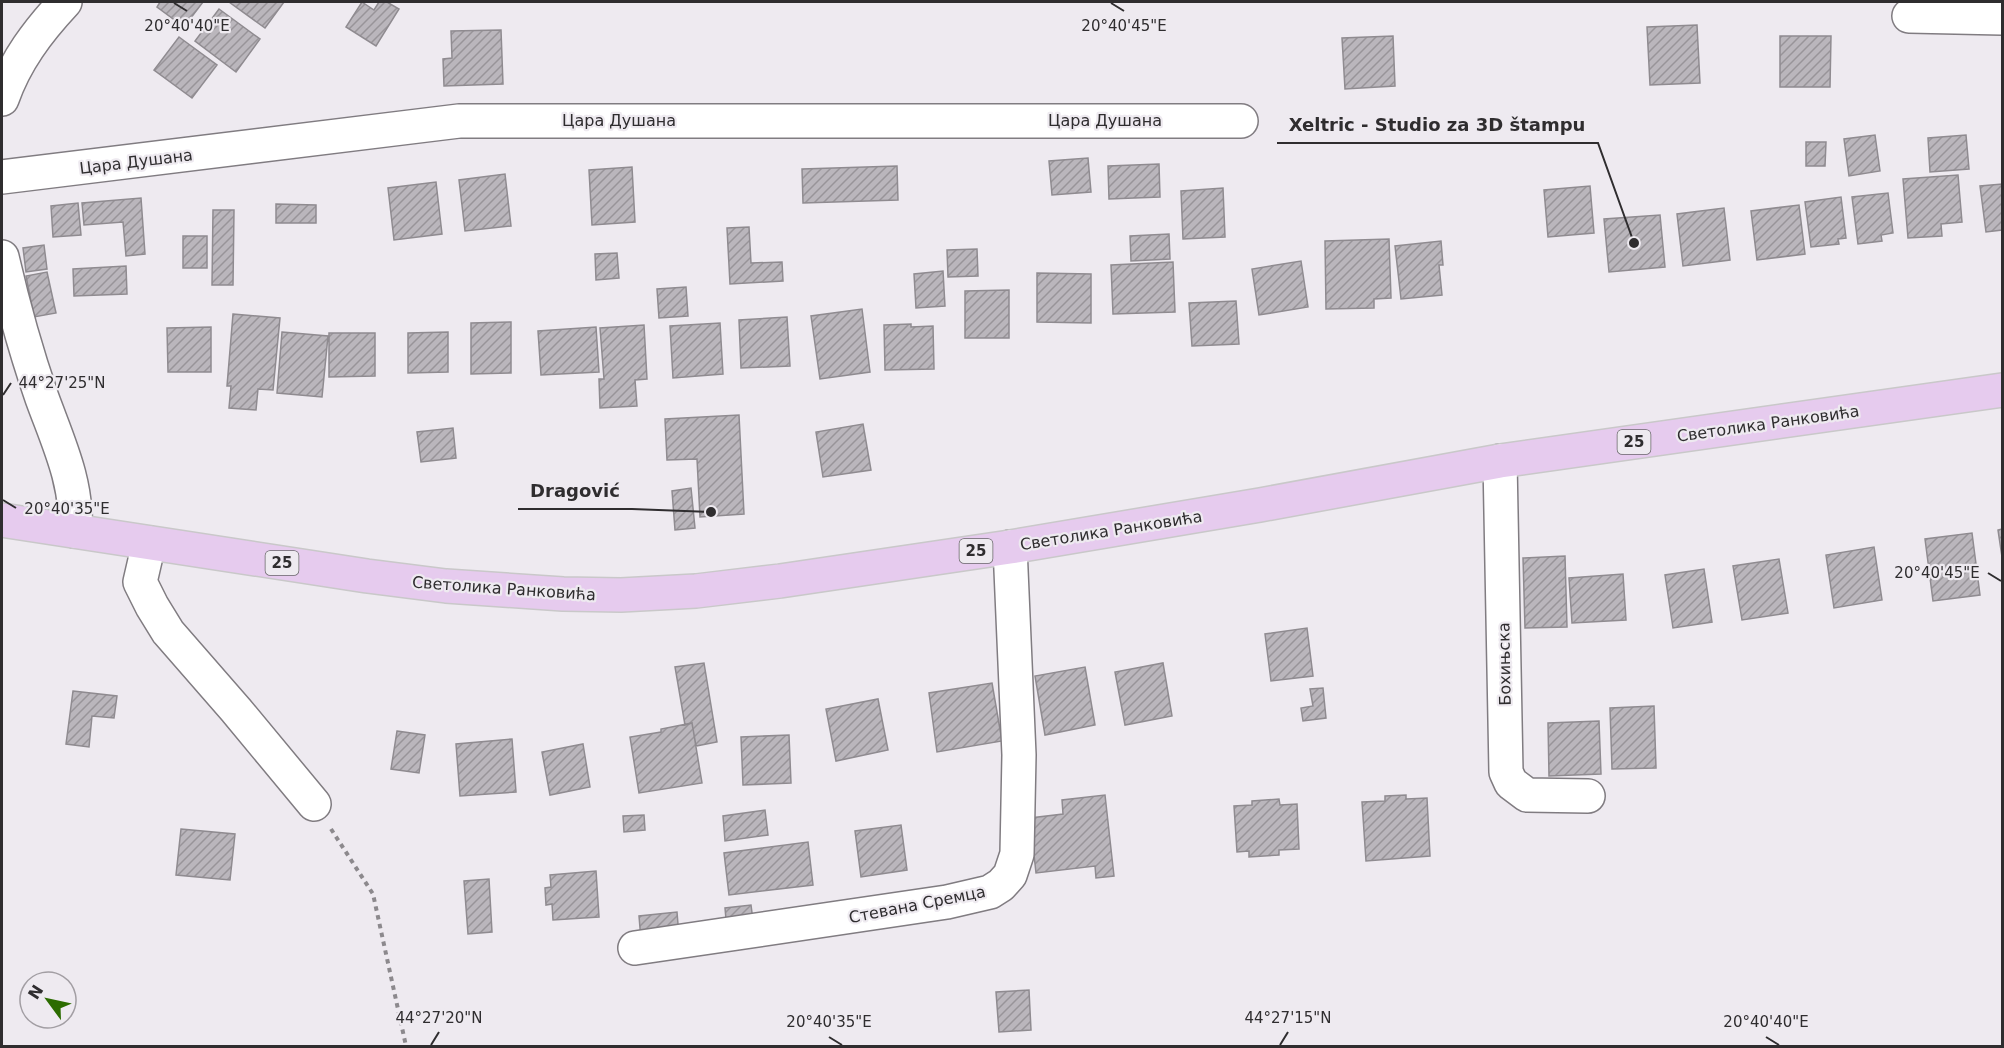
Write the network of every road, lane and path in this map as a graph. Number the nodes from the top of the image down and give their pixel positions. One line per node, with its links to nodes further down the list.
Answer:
1 (65, 2): 4 (street)
2 (1909, 16): 3 (street)
3 (2002, 18)
4 (2, 99)
5 (1241, 120): 6 (street, Цара Душана)
6 (2, 177)
7 (2, 257): 11 (street)
8 (2002, 390): 9 (main road, Светолика Ранковића / 25)
9 (1500, 461): 13 (main road, Светолика Ранковића / 25); 14 (street, Бохињска)
10 (2, 520): 11 (main road, Светолика Ранковића / 25)
11 (75, 531): 12 (main road, Светолика Ранковића / 25)
12 (149, 543): 13 (main road, Светолика Ранковића / 25); 15 (street)
13 (1010, 547): 16 (street, Стевана Сремца)
14 (1588, 796)
15 (314, 804): 17 (path)
16 (635, 948)
17 (406, 1047)

